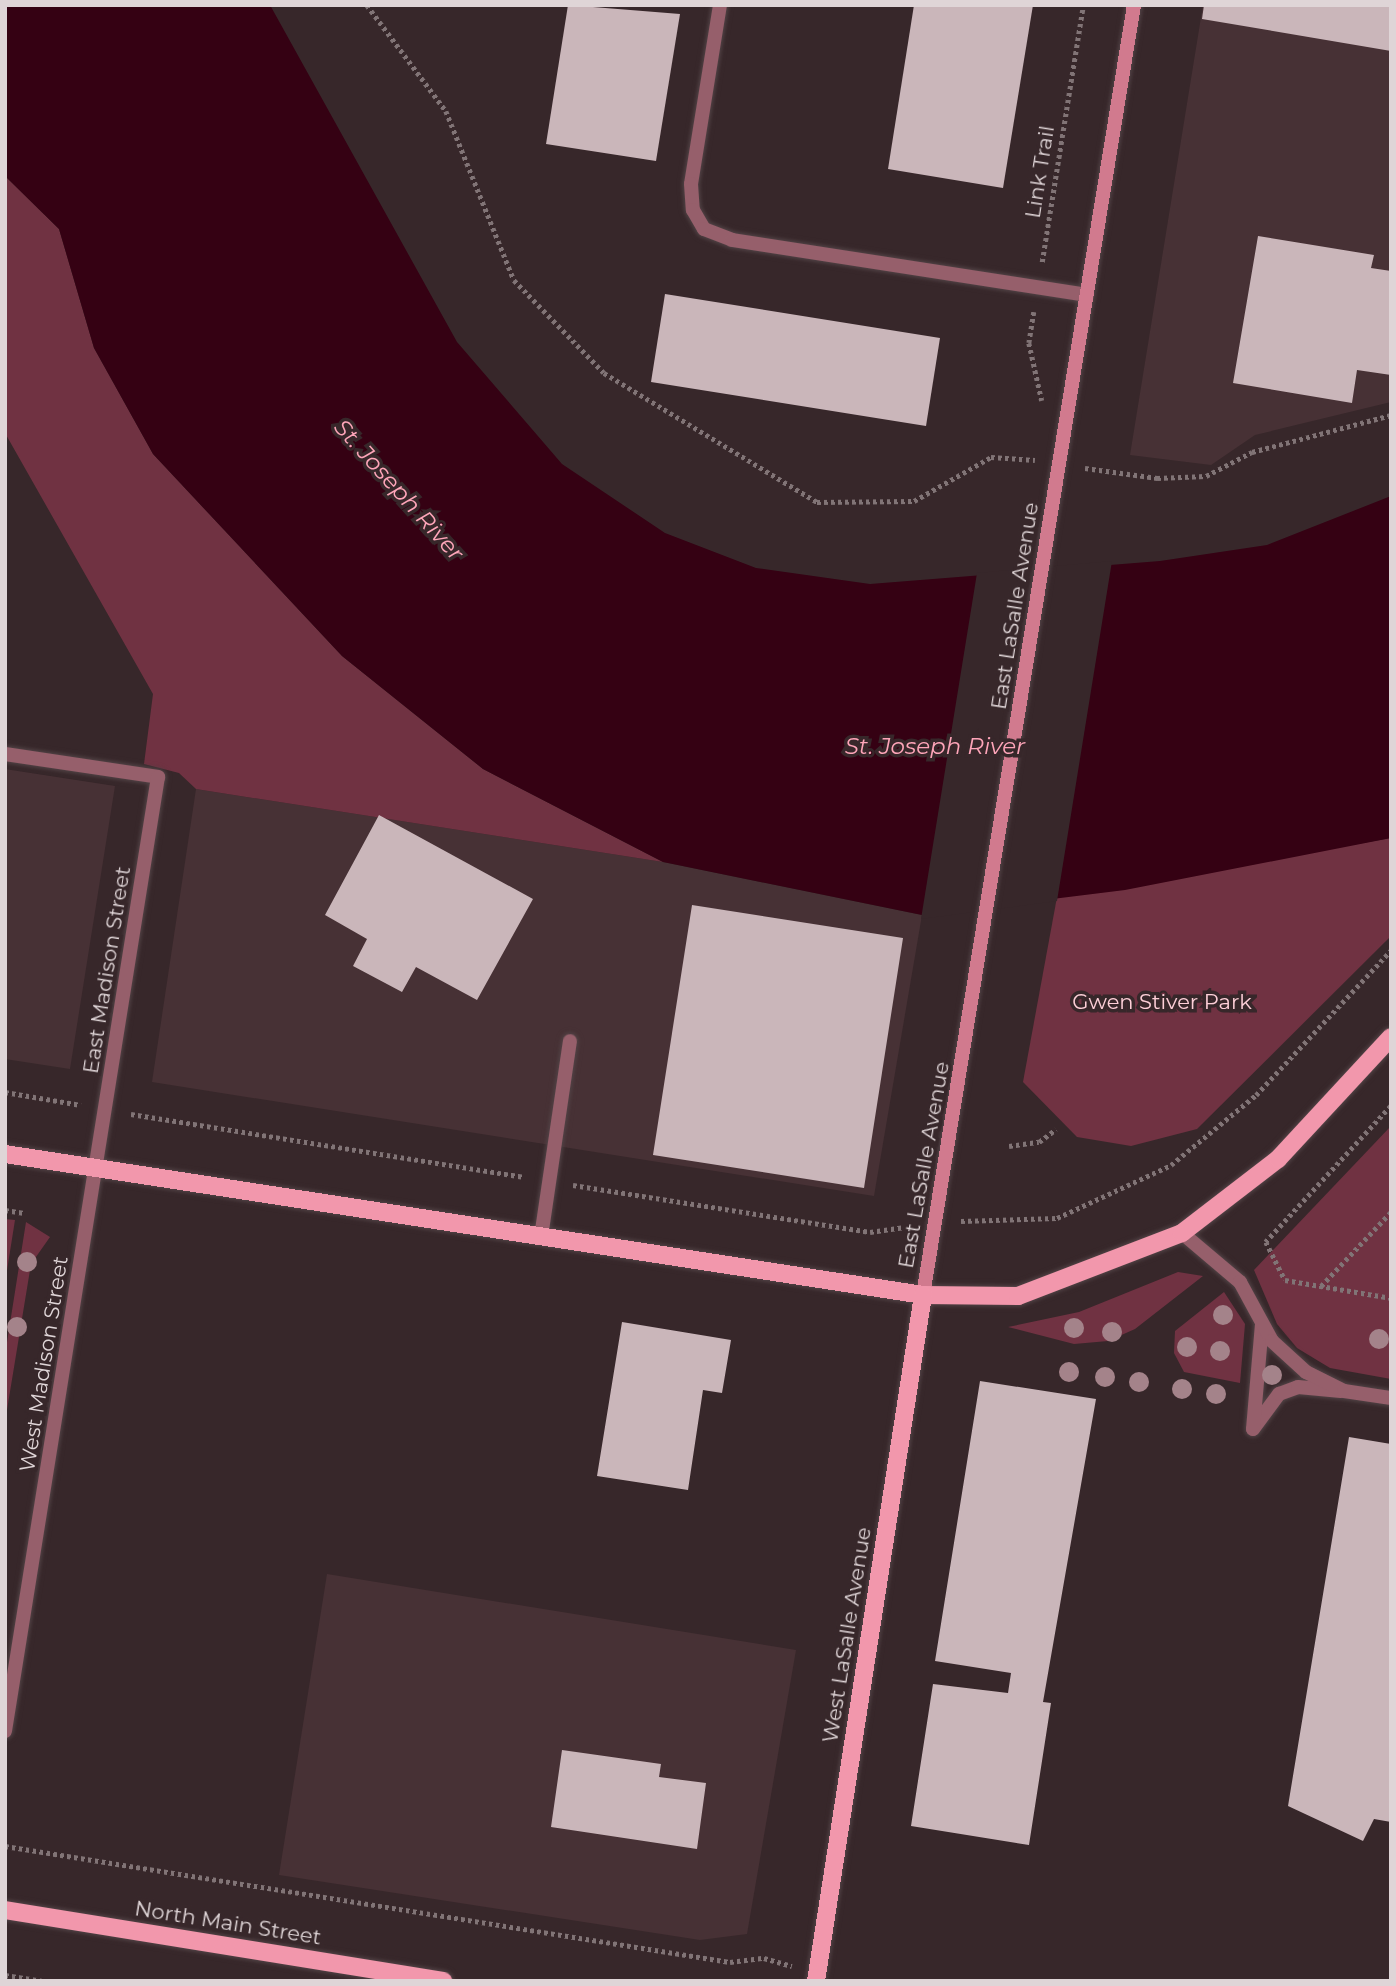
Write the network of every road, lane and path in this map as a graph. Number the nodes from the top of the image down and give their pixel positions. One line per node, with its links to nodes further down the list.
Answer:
1 (367, 5): 9 (path)
2 (720, 5): 5 (street)
3 (1083, 5): 5 (path, Link Trail)
4 (1134, 5): 6 (street, East LaSalle Avenue)
5 (1038, 288): 6 (street); 7 (path, Link Trail)
6 (1087, 295): 32 (street, East LaSalle Avenue)
7 (1029, 343)
8 (1391, 415): 10 (path)
9 (1017, 458)
10 (1103, 471)
11 (5, 754): 22 (street, East Madison Street)
12 (1391, 950): 27 (path)
13 (1391, 1037): 29 (main road)
14 (570, 1041): 23 (street)
15 (5, 1092): 16 (path)
16 (74, 1104)
17 (1391, 1106): 31 (path)
18 (128, 1114): 23 (path)
19 (1056, 1129): 20 (path)
20 (1009, 1146)
21 (5, 1154): 22 (main road)
22 (96, 1169): 30 (main road); 37 (street, West Madison Street)
23 (549, 1181): 28 (path); 30 (street)
24 (5, 1210): 26 (path)
25 (1391, 1212): 31 (path)
26 (23, 1213)
27 (997, 1217)
28 (870, 1232)
29 (1182, 1233): 32 (main road); 34 (street)
30 (541, 1237): 32 (main road)
31 (1320, 1286): 33 (path)
32 (923, 1295): 45 (main road, West LaSalle Avenue)
33 (1391, 1298)
34 (1262, 1325): 35 (street); 35 (street)
35 (1344, 1391): 36 (street)
36 (1391, 1398)
37 (5, 1731)
38 (5, 1846): 40 (path)
39 (5, 1910): 42 (main road, North Main Street)
40 (764, 1958)
41 (5, 1975): 43 (path)
42 (386, 1976): 44 (main road, North Main Street)
43 (42, 1981)
44 (443, 1981)
45 (816, 1981)

